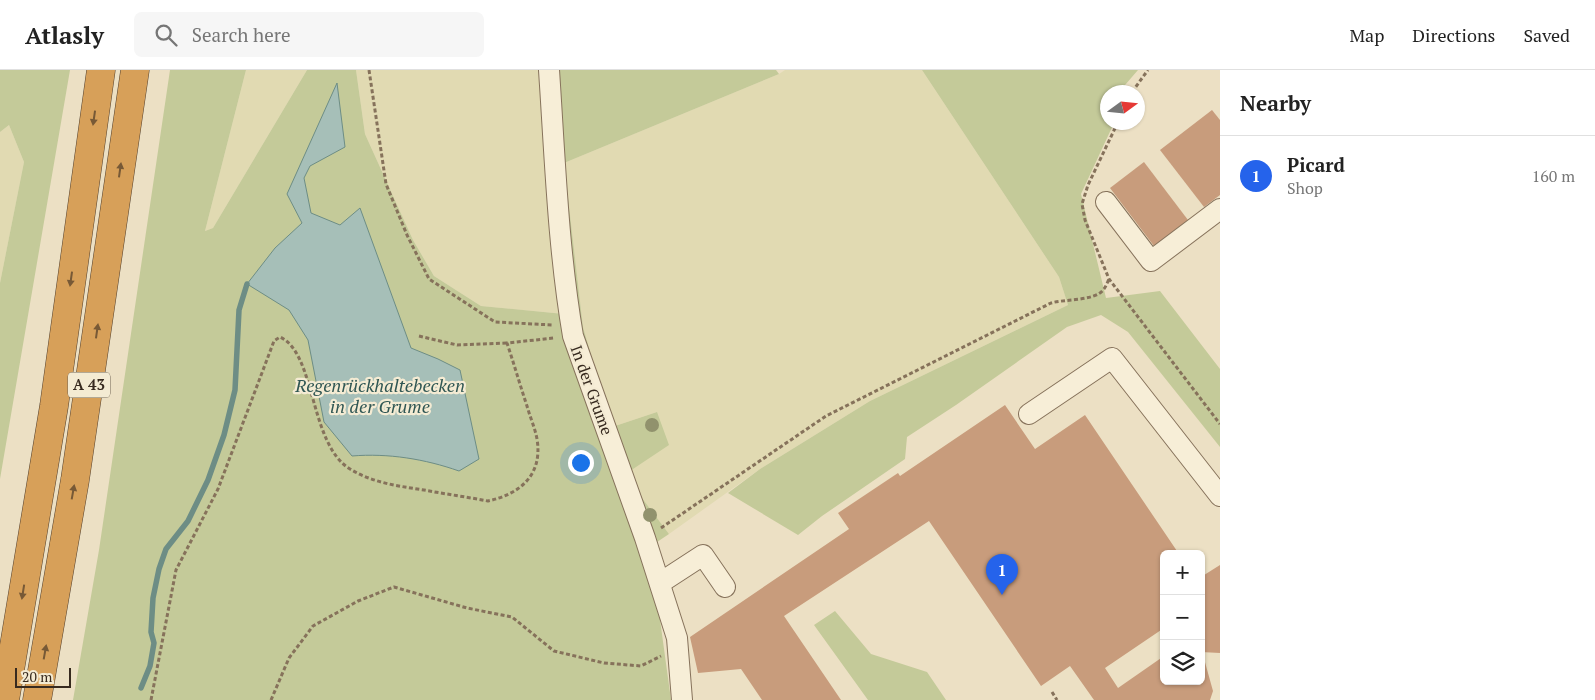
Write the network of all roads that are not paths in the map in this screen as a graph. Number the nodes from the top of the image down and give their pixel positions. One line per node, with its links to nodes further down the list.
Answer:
1 (101, 70): 6 (highway, A 43, one-way to 6)
2 (135, 70): 13 (highway, A 43, one-way to 2)
3 (549, 70): 9 (lane, In der Grume)
4 (1106, 202): 5 (lane)
5 (1220, 209)
6 (54, 406): 11 (highway); 12 (highway, A 43, one-way to 12)
7 (1028, 414): 8 (lane)
8 (1220, 496)
9 (660, 583): 10 (lane); 14 (lane, In der Grume)
10 (725, 587)
11 (0, 612)
12 (5, 700)
13 (37, 700)
14 (682, 700)

